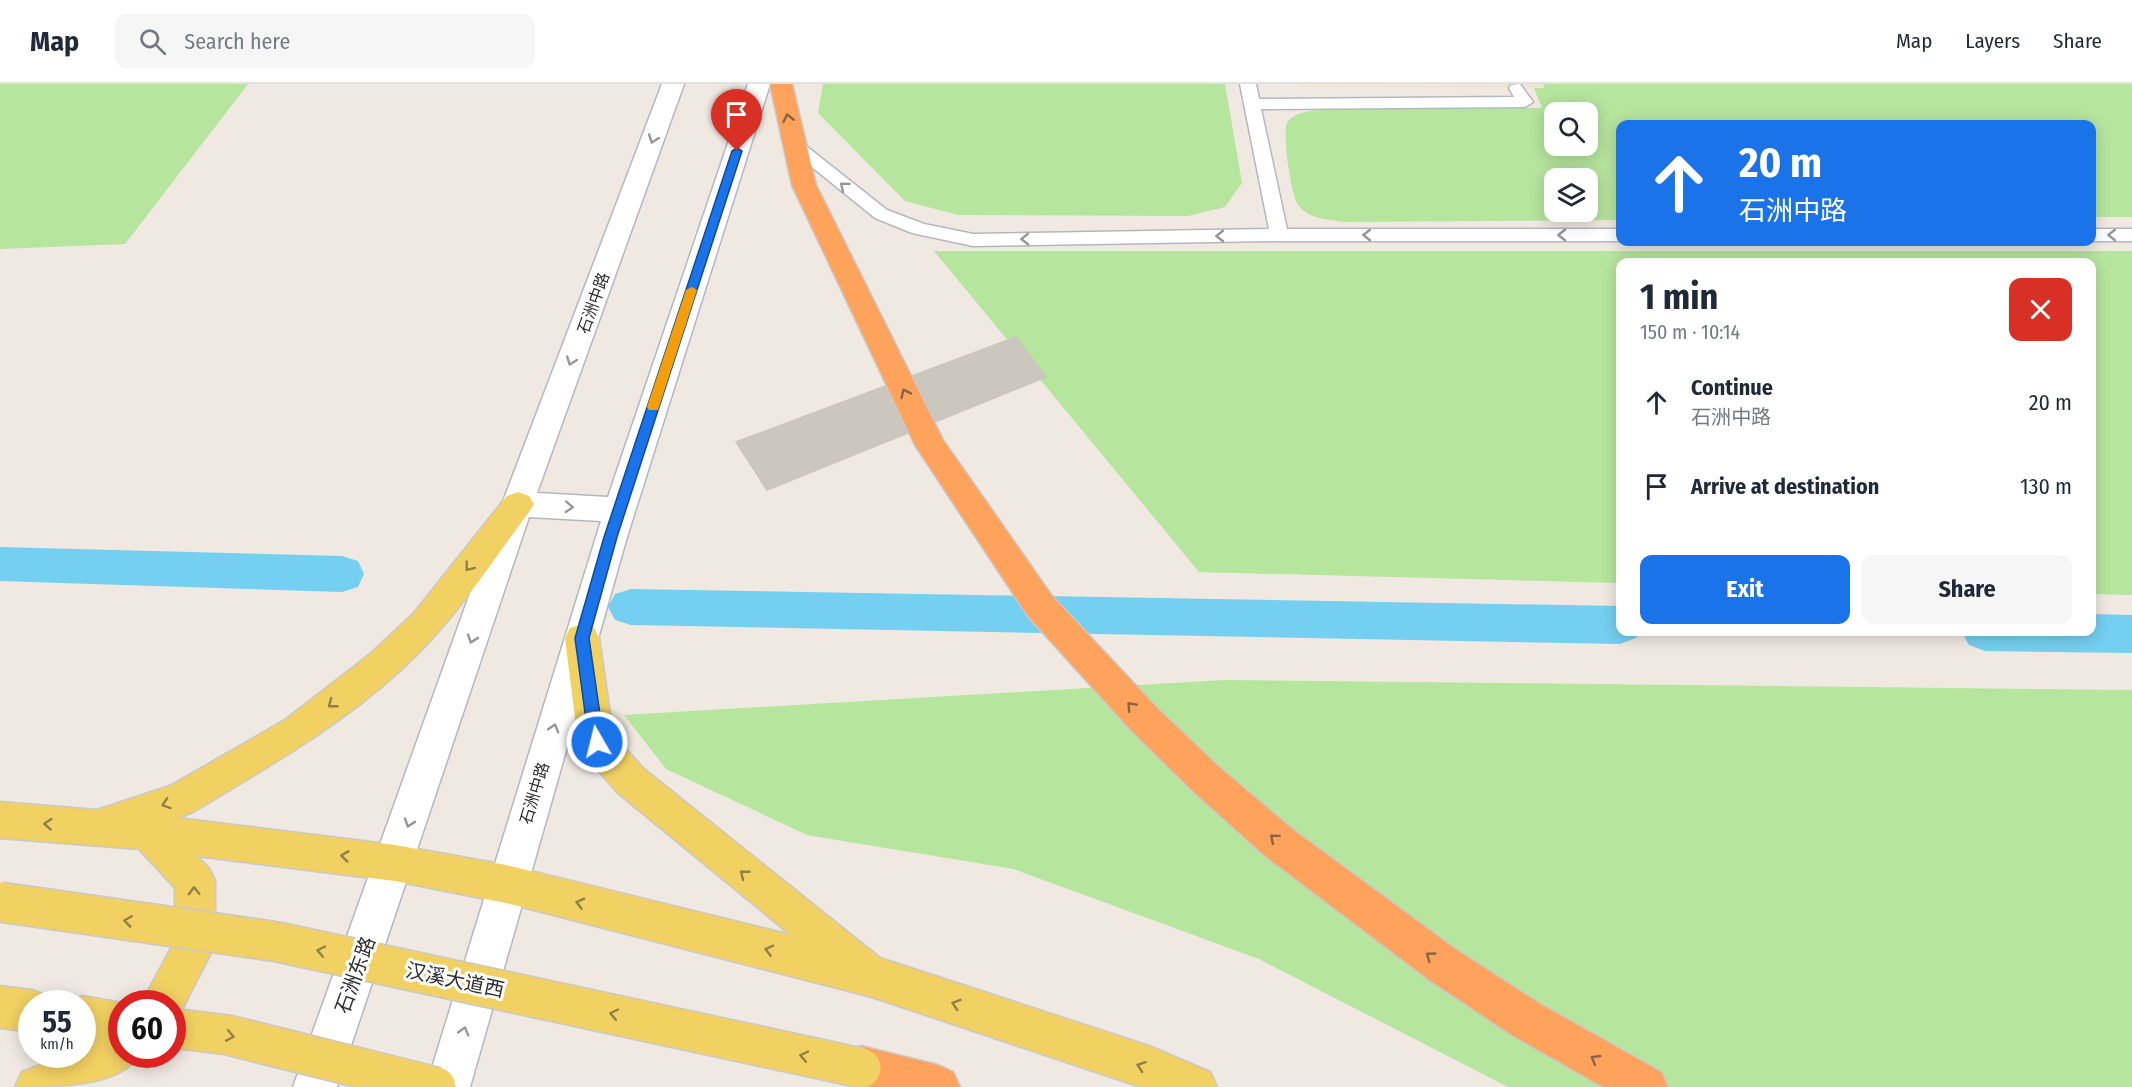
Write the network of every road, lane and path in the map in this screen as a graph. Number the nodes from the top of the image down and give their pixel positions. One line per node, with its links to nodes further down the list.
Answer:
1 (674, 84): 12 (main road, 石洲中路, one-way to 12)
2 (759, 84): 13 (main road, 石洲中路)
3 (781, 84): 7 (highway, one-way to 3)
4 (1248, 84): 6 (lane)
5 (1517, 88): 6 (lane)
6 (1253, 104): 8 (lane)
7 (795, 146): 8 (lane, one-way to 7); 35 (highway, one-way to 7)
8 (1279, 235): 9 (lane, one-way to 8)
9 (1616, 235)
10 (2096, 236): 11 (lane, one-way to 10)
11 (2132, 236)
12 (518, 504): 13 (main road, one-way to 13); 16 (main road, one-way to 16); 18 (main road, 石洲中路, one-way to 18)
13 (620, 510): 14 (main road, 石洲中路)
14 (582, 638): 19 (main road, 石洲中路, one-way to 14); 21 (main road, one-way to 14)
15 (0, 820): 16 (main road, one-way to 15)
16 (96, 827): 17 (main road)
17 (148, 832): 18 (main road, one-way to 17); 22 (main road, one-way to 17)
18 (396, 862): 19 (main road); 29 (main road, 石洲东路)
19 (506, 884): 21 (main road, one-way to 19); 31 (main road, one-way to 19)
20 (0, 902): 27 (main road, 汉溪大道西, one-way to 20, bridge)
21 (872, 976): 34 (main road, one-way to 21)
22 (170, 990)
23 (0, 1007): 24 (main road)
24 (18, 1009)
25 (186, 1030): 30 (main road, one-way to 30, bridge)
26 (108, 1060): 28 (main road)
27 (861, 1068): 32 (main road, 汉溪大道西); 33 (highway)
28 (37, 1087)
29 (315, 1087)
30 (436, 1087)
31 (448, 1087)
32 (904, 1087)
33 (938, 1087)
34 (1196, 1087)
35 (1647, 1087)

